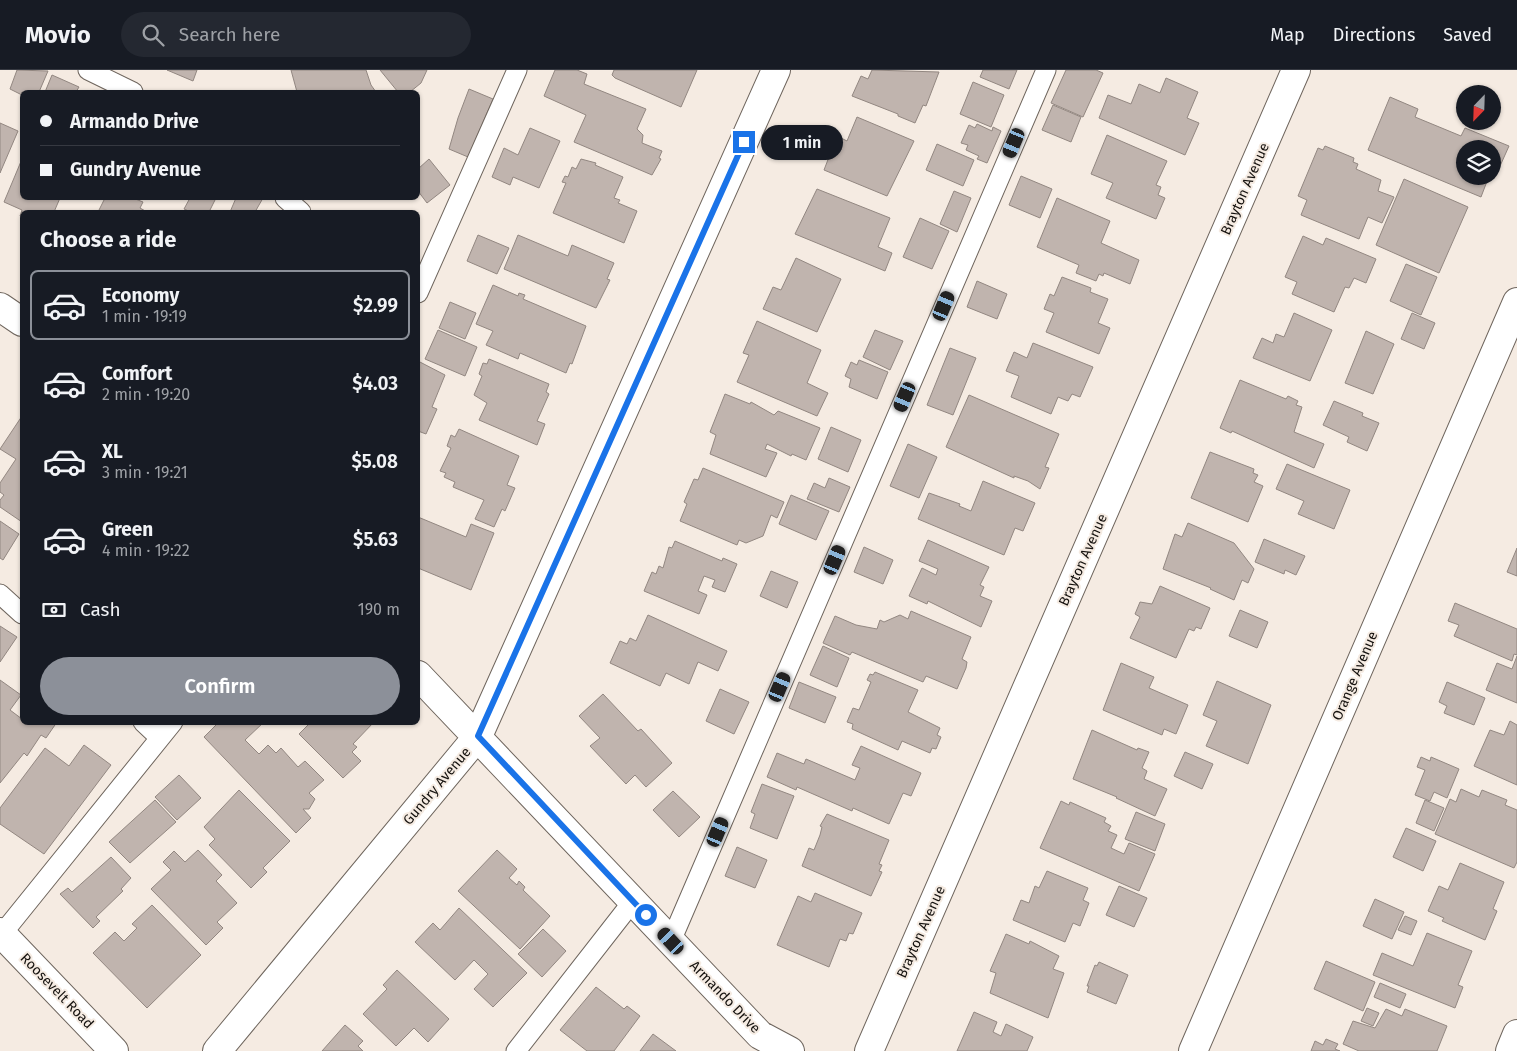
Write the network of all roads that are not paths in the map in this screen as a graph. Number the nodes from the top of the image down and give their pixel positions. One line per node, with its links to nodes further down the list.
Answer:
1 (88, 70): 6 (lane)
2 (517, 70): 9 (lane)
3 (776, 70): 18 (street, Gundry Avenue)
4 (1046, 70): 22 (lane)
5 (1296, 70): 28 (street, Brayton Avenue)
6 (129, 90)
7 (286, 200): 8 (lane)
8 (299, 210)
9 (420, 288)
10 (1517, 302): 29 (street, Orange Avenue)
11 (0, 307): 12 (street)
12 (20, 321)
13 (0, 594): 14 (lane)
14 (20, 612)
15 (420, 677): 18 (street, Armando Drive)
16 (146, 725): 19 (lane)
17 (170, 725): 19 (lane)
18 (478, 736): 20 (street, Armando Drive); 25 (street, Gundry Avenue)
19 (160, 738): 21 (lane)
20 (634, 901): 22 (street, Armando Drive); 26 (lane)
21 (1, 933): 24 (street, Roosevelt Road)
22 (671, 941): 27 (street, Armando Drive)
23 (1517, 1034): 30 (street)
24 (114, 1051)
25 (217, 1051)
26 (516, 1051)
27 (790, 1051)
28 (870, 1051)
29 (1193, 1051)
30 (1510, 1051)

